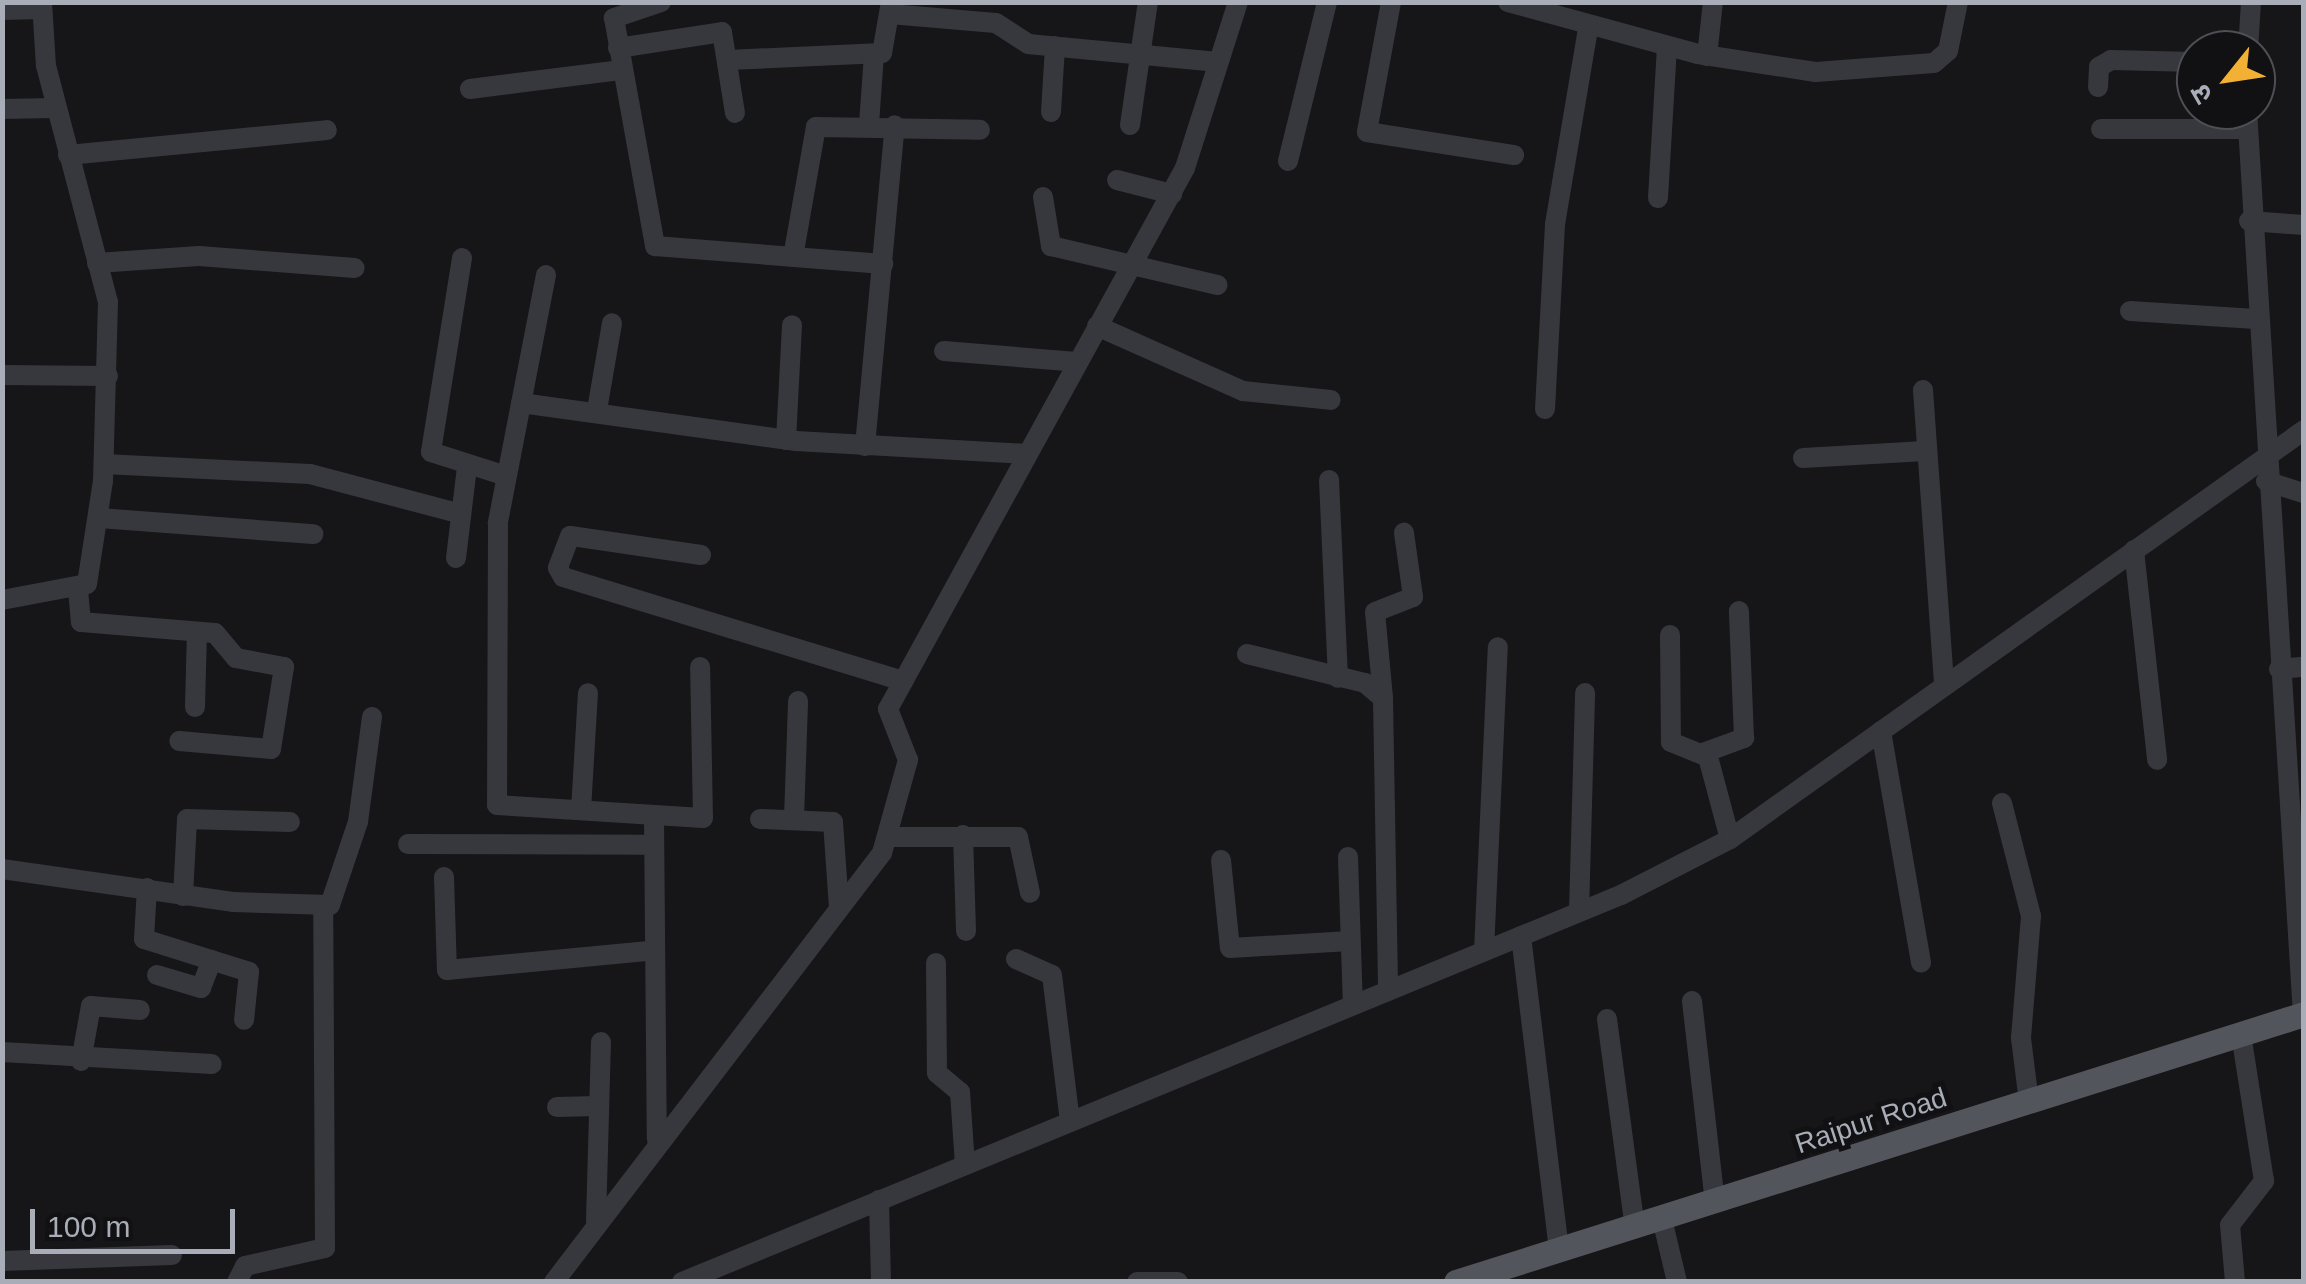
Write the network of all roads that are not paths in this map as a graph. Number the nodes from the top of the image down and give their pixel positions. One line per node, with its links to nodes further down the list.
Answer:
1 (661, 2): 20 (street)
2 (1148, 2): 17 (street)
3 (1238, 2): 22 (street)
4 (1326, 2): 40 (street)
5 (1391, 2): 39 (street)
6 (1508, 2): 13 (street)
7 (1714, 2): 19 (street)
8 (1958, 2): 19 (street)
9 (2251, 2): 14 (street)
10 (42, 6): 12 (street); 27 (street)
11 (890, 8): 15 (street); 18 (street)
12 (2, 10)
13 (1588, 28): 16 (street); 67 (street)
14 (2249, 30)
15 (1055, 46): 17 (street); 28 (street)
16 (1667, 47): 19 (street); 44 (street)
17 (1138, 53): 22 (street); 32 (street)
18 (874, 54): 21 (street); 30 (street)
19 (1707, 56)
20 (619, 59): 21 (street); 25 (street); 47 (street)
21 (728, 60): 29 (street)
22 (1218, 62): 42 (street)
23 (2176, 62): 24 (street)
24 (2098, 87)
25 (470, 89)
26 (2, 108): 27 (street)
27 (56, 108): 38 (street)
28 (1051, 112)
29 (735, 113)
30 (869, 124): 31 (street); 47 (street)
31 (895, 125): 35 (street); 50 (street)
32 (1130, 125)
33 (2176, 125): 36 (street)
34 (327, 130): 38 (street)
35 (980, 130)
36 (2100, 130)
37 (2247, 130): 45 (street)
38 (68, 155): 49 (street)
39 (1514, 155)
40 (1288, 161)
41 (1117, 180): 42 (street)
42 (1172, 194): 51 (street)
43 (1043, 196): 51 (street)
44 (1658, 198)
45 (2249, 221): 46 (street); 56 (street)
46 (2304, 225)
47 (794, 257): 50 (street)
48 (462, 258): 77 (street)
49 (97, 263): 52 (street); 63 (street)
50 (883, 264): 71 (street)
51 (1132, 264): 54 (street); 59 (street)
52 (355, 268)
53 (546, 275): 66 (street)
54 (1217, 285)
55 (2130, 310): 56 (street)
56 (2256, 319): 74 (street)
57 (612, 323): 68 (street)
58 (792, 325): 70 (street)
59 (1097, 326): 61 (street); 65 (street)
60 (944, 351): 61 (street)
61 (1077, 362): 73 (street)
62 (2, 376): 63 (street)
63 (108, 376): 76 (street)
64 (1922, 390): 72 (street)
65 (1331, 400)
66 (521, 404): 68 (street); 78 (street)
67 (1545, 408)
68 (597, 410): 70 (street)
69 (2304, 430): 74 (street)
70 (786, 440): 71 (street)
71 (865, 446): 73 (street)
72 (1925, 452): 75 (street); 101 (street)
73 (1025, 454): 100 (street)
74 (2265, 457): 80 (street); 86 (street)
75 (1803, 458)
76 (104, 464): 82 (street); 83 (street)
77 (467, 467): 78 (street); 82 (street)
78 (506, 476): 113 (street)
79 (1329, 480): 99 (street)
80 (2266, 481): 81 (street); 98 (street)
81 (2304, 493)
82 (461, 514): 88 (street)
83 (99, 518): 84 (street); 89 (street)
84 (313, 534)
85 (1404, 534): 104 (street)
86 (2134, 550): 101 (street); 111 (street)
87 (701, 555): 100 (street)
88 (456, 558)
89 (78, 589): 90 (street); 92 (street)
90 (2, 600)
91 (1739, 611): 110 (street)
92 (197, 633): 106 (street); 109 (street)
93 (1670, 635): 110 (street)
94 (1498, 647): 137 (street)
95 (1247, 654): 99 (street)
96 (700, 667): 114 (street)
97 (2304, 667): 98 (street)
98 (2279, 668): 147 (street)
99 (1338, 678): 104 (street)
100 (903, 681): 119 (street)
101 (1944, 686): 108 (street)
102 (588, 692): 113 (street)
103 (1585, 693): 132 (street)
104 (1383, 698): 143 (street)
105 (798, 700): 115 (street)
106 (195, 707)
107 (372, 716): 130 (street)
108 (1881, 731): 120 (street); 141 (street)
109 (179, 740)
110 (1703, 753): 120 (street)
111 (2157, 760)
112 (2002, 804): 155 (street)
113 (581, 810): 114 (street)
114 (654, 816): 122 (street)
115 (794, 818): 116 (street); 131 (street)
116 (760, 819)
117 (290, 822): 129 (street)
118 (963, 835): 119 (street); 128 (street); 133 (street)
119 (889, 837): 131 (street)
120 (1730, 839): 132 (street)
121 (408, 844): 122 (street)
122 (652, 846): 136 (street)
123 (1348, 857): 135 (street)
124 (1222, 860): 135 (street)
125 (2, 869): 127 (street)
126 (444, 877): 136 (street)
127 (147, 888): 129 (street); 139 (street)
128 (1030, 893)
129 (184, 896): 130 (street)
130 (323, 907): 169 (street)
131 (839, 907): 159 (street)
132 (1579, 912): 134 (street)
133 (966, 931)
134 (1521, 936): 137 (street); 166 (street)
135 (1350, 941): 145 (street)
136 (649, 951): 159 (street)
137 (1484, 952): 143 (street)
138 (1016, 959): 158 (street)
139 (212, 960): 142 (street); 149 (street)
140 (936, 963): 160 (street)
141 (1921, 963)
142 (157, 975)
143 (1388, 991): 145 (street)
144 (1692, 1001): 162 (street)
145 (1353, 1006): 158 (street)
146 (140, 1010): 153 (street)
147 (2303, 1014): 150 (main road, Raipur Road)
148 (1607, 1019): 165 (street)
149 (244, 1020)
150 (2241, 1034): 155 (main road, Raipur Road); 177 (street)
151 (601, 1042): 156 (street)
152 (2, 1052): 153 (street)
153 (81, 1061): 154 (street)
154 (212, 1064)
155 (2029, 1102): 162 (main road, Raipur Road)
156 (598, 1106): 157 (street); 163 (street)
157 (558, 1107)
158 (1070, 1122): 160 (street)
159 (657, 1139): 163 (street)
160 (965, 1165): 161 (street)
161 (880, 1200): 171 (street); 172 (street)
162 (1715, 1202): 164 (main road, Raipur Road)
163 (596, 1220): 170 (street)
164 (1662, 1220): 165 (main road, Raipur Road); 176 (street)
165 (1634, 1228): 166 (main road, Raipur Road)
166 (1559, 1250): 175 (main road, Raipur Road)
167 (172, 1255): 168 (street)
168 (2, 1261)
169 (238, 1282)
170 (554, 1282)
171 (682, 1282)
172 (881, 1282)
173 (1137, 1282): 174 (street)
174 (1178, 1282)
175 (1456, 1282)
176 (1677, 1282)
177 (2236, 1282)

